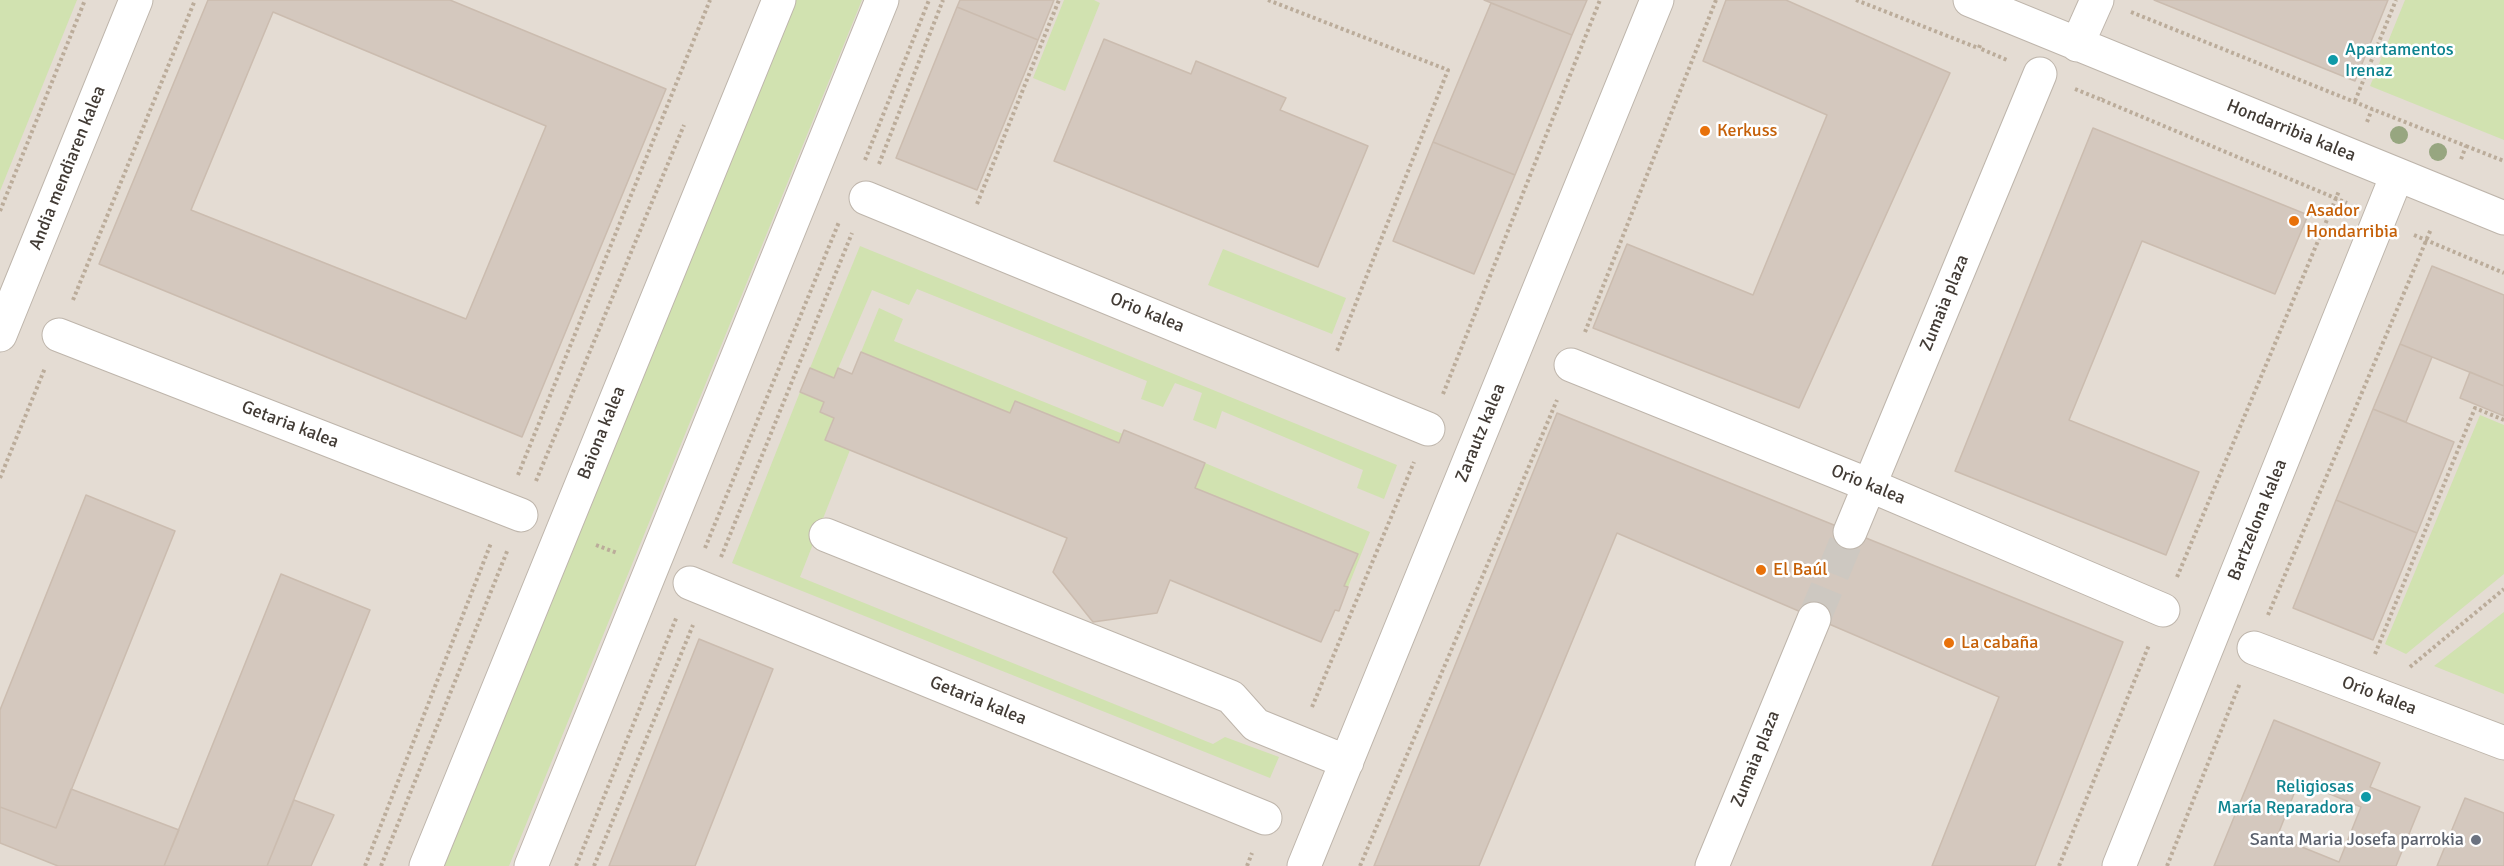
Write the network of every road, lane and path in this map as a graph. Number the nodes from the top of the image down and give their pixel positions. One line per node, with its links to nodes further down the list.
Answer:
1 (85, 0): 31 (path)
2 (136, 0): 37 (street, Andia mendiaren kalea)
3 (195, 0): 38 (path)
4 (710, 0): 45 (path)
5 (779, 0): 46 (street, Baiona kalea)
6 (882, 0): 49 (street)
7 (929, 0): 28 (path)
8 (943, 0): 30 (path)
9 (1059, 0): 35 (path)
10 (1269, 0): 40 (path)
11 (1600, 0): 42 (path)
12 (1656, 0): 58 (street, Zarautz kalea)
13 (1716, 0): 39 (path)
14 (1856, 0): 20 (path)
15 (1970, 0): 18 (street, Hondarribia kalea)
16 (2396, 0): 23 (path)
17 (2097, 1): 19 (street); 23 (path)
18 (2023, 10): 19 (street, Hondarribia kalea)
19 (2077, 45): 29 (street, Hondarribia kalea)
20 (1978, 48)
21 (2040, 74): 44 (street, Zumaia plaza)
22 (2102, 100): 32 (path)
23 (2355, 101): 24 (path)
24 (2372, 109)
25 (686, 121): 45 (path)
26 (2466, 146): 27 (path)
27 (2504, 161)
28 (863, 166)
29 (2397, 174): 32 (street, Bartzelona kalea); 33 (street, Hondarribia kalea)
30 (866, 198): 35 (street, Orio kalea); 50 (path)
31 (0, 211)
32 (2379, 217): 36 (path); 69 (street, Bartzelona kalea)
33 (2504, 218)
34 (840, 221): 50 (path)
35 (963, 238): 40 (street, Orio kalea)
36 (2504, 273)
37 (0, 335)
38 (59, 335): 43 (path); 45 (street, Getaria kalea)
39 (1571, 365): 44 (street, Orio kalea); 67 (path)
40 (1323, 385): 42 (street, Orio kalea)
41 (2504, 420): 55 (path)
42 (1428, 429): 56 (path)
43 (0, 478)
44 (1869, 485): 47 (street, Zumaia plaza); 52 (street, Orio kalea)
45 (513, 512): 60 (path); 61 (path)
46 (562, 530): 49 (path); 62 (street, Baiona kalea)
47 (1850, 532)
48 (826, 535): 56 (street)
49 (652, 568): 63 (street)
50 (699, 587): 59 (street, Getaria kalea); 64 (path); 65 (path)
51 (2504, 589): 55 (path)
52 (2163, 610)
53 (1814, 619): 68 (street, Zumaia plaza)
54 (2254, 648): 55 (street, Orio kalea)
55 (2369, 692): 57 (street, Orio kalea)
56 (1297, 742): 58 (street)
57 (2504, 743)
58 (1347, 762): 66 (street, Zarautz kalea)
59 (1265, 818)
60 (365, 866)
61 (381, 866)
62 (426, 866)
63 (531, 866)
64 (576, 866)
65 (594, 866)
66 (1304, 866)
67 (1360, 866)
68 (1712, 866)
69 (2119, 866)

